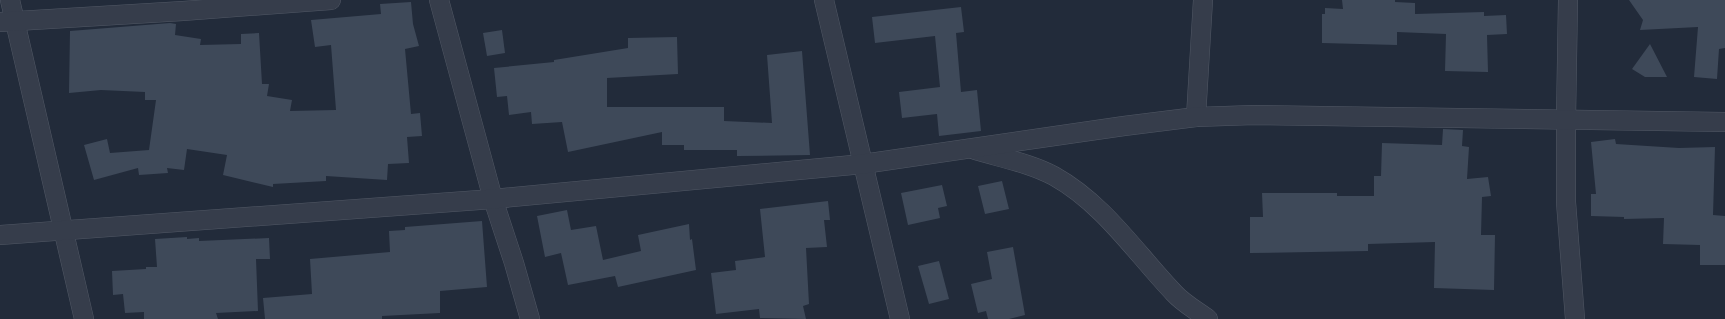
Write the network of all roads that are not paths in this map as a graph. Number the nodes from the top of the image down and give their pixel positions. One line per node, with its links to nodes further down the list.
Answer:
1 (10, 0): 7 (street)
2 (331, 0): 7 (street)
3 (439, 0): 13 (street)
4 (824, 0): 12 (street)
5 (1202, 0): 8 (street)
6 (1568, 0): 9 (street)
7 (7, 21): 14 (street)
8 (1196, 117): 9 (street); 11 (street)
9 (1566, 119): 10 (street); 20 (street)
10 (1725, 122)
11 (970, 149): 12 (street); 19 (street)
12 (864, 164): 13 (street); 18 (street)
13 (493, 199): 14 (street); 17 (street)
14 (64, 230): 15 (street); 16 (street)
15 (0, 235)
16 (84, 319)
17 (530, 319)
18 (900, 319)
19 (1208, 319)
20 (1575, 319)

